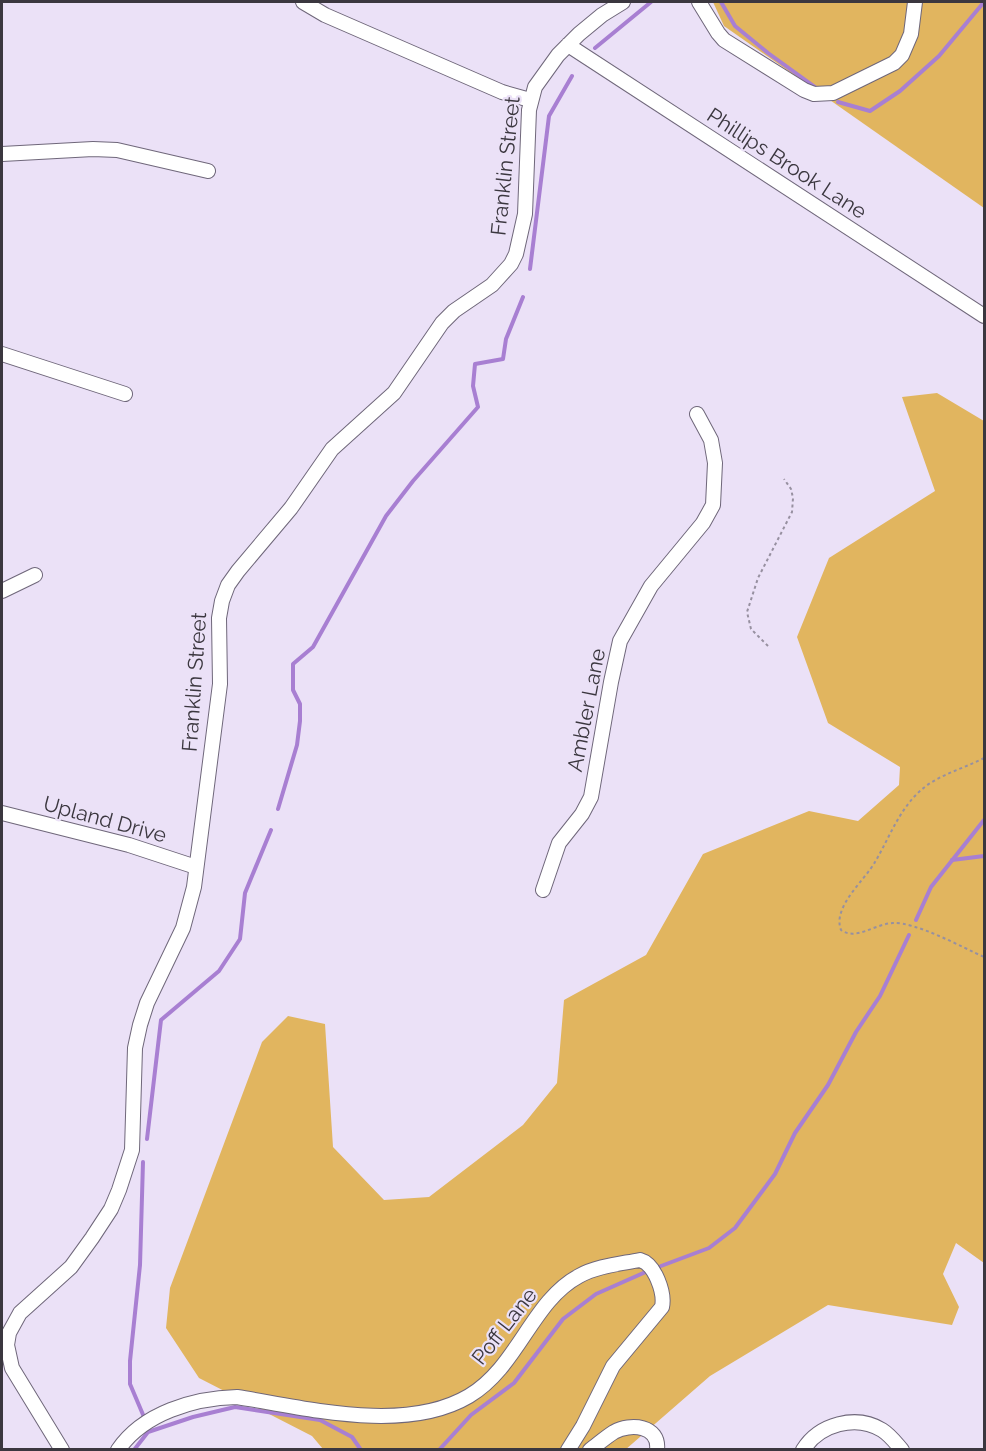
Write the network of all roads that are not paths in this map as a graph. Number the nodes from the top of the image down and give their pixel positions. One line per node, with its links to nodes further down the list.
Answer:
1 (303, 2): 6 (street)
2 (622, 2): 5 (street, Franklin Street)
3 (699, 2): 4 (street)
4 (915, 2)
5 (568, 45): 6 (street, Franklin Street); 9 (street, Phillips Brook Lane)
6 (530, 100): 16 (street, Franklin Street)
7 (2, 154): 8 (street)
8 (208, 171)
9 (984, 316)
10 (2, 354): 11 (street)
11 (125, 394)
12 (697, 414): 17 (street, Ambler Lane)
13 (35, 575): 14 (street)
14 (2, 591)
15 (2, 813): 16 (street, Upland Drive)
16 (196, 867): 18 (street, Franklin Street)
17 (543, 890)
18 (62, 1449)
19 (118, 1449): 20 (street, Poff Lane)
20 (568, 1449)
21 (590, 1449): 22 (street)
22 (657, 1449)
23 (803, 1449): 24 (street)
24 (902, 1449)

